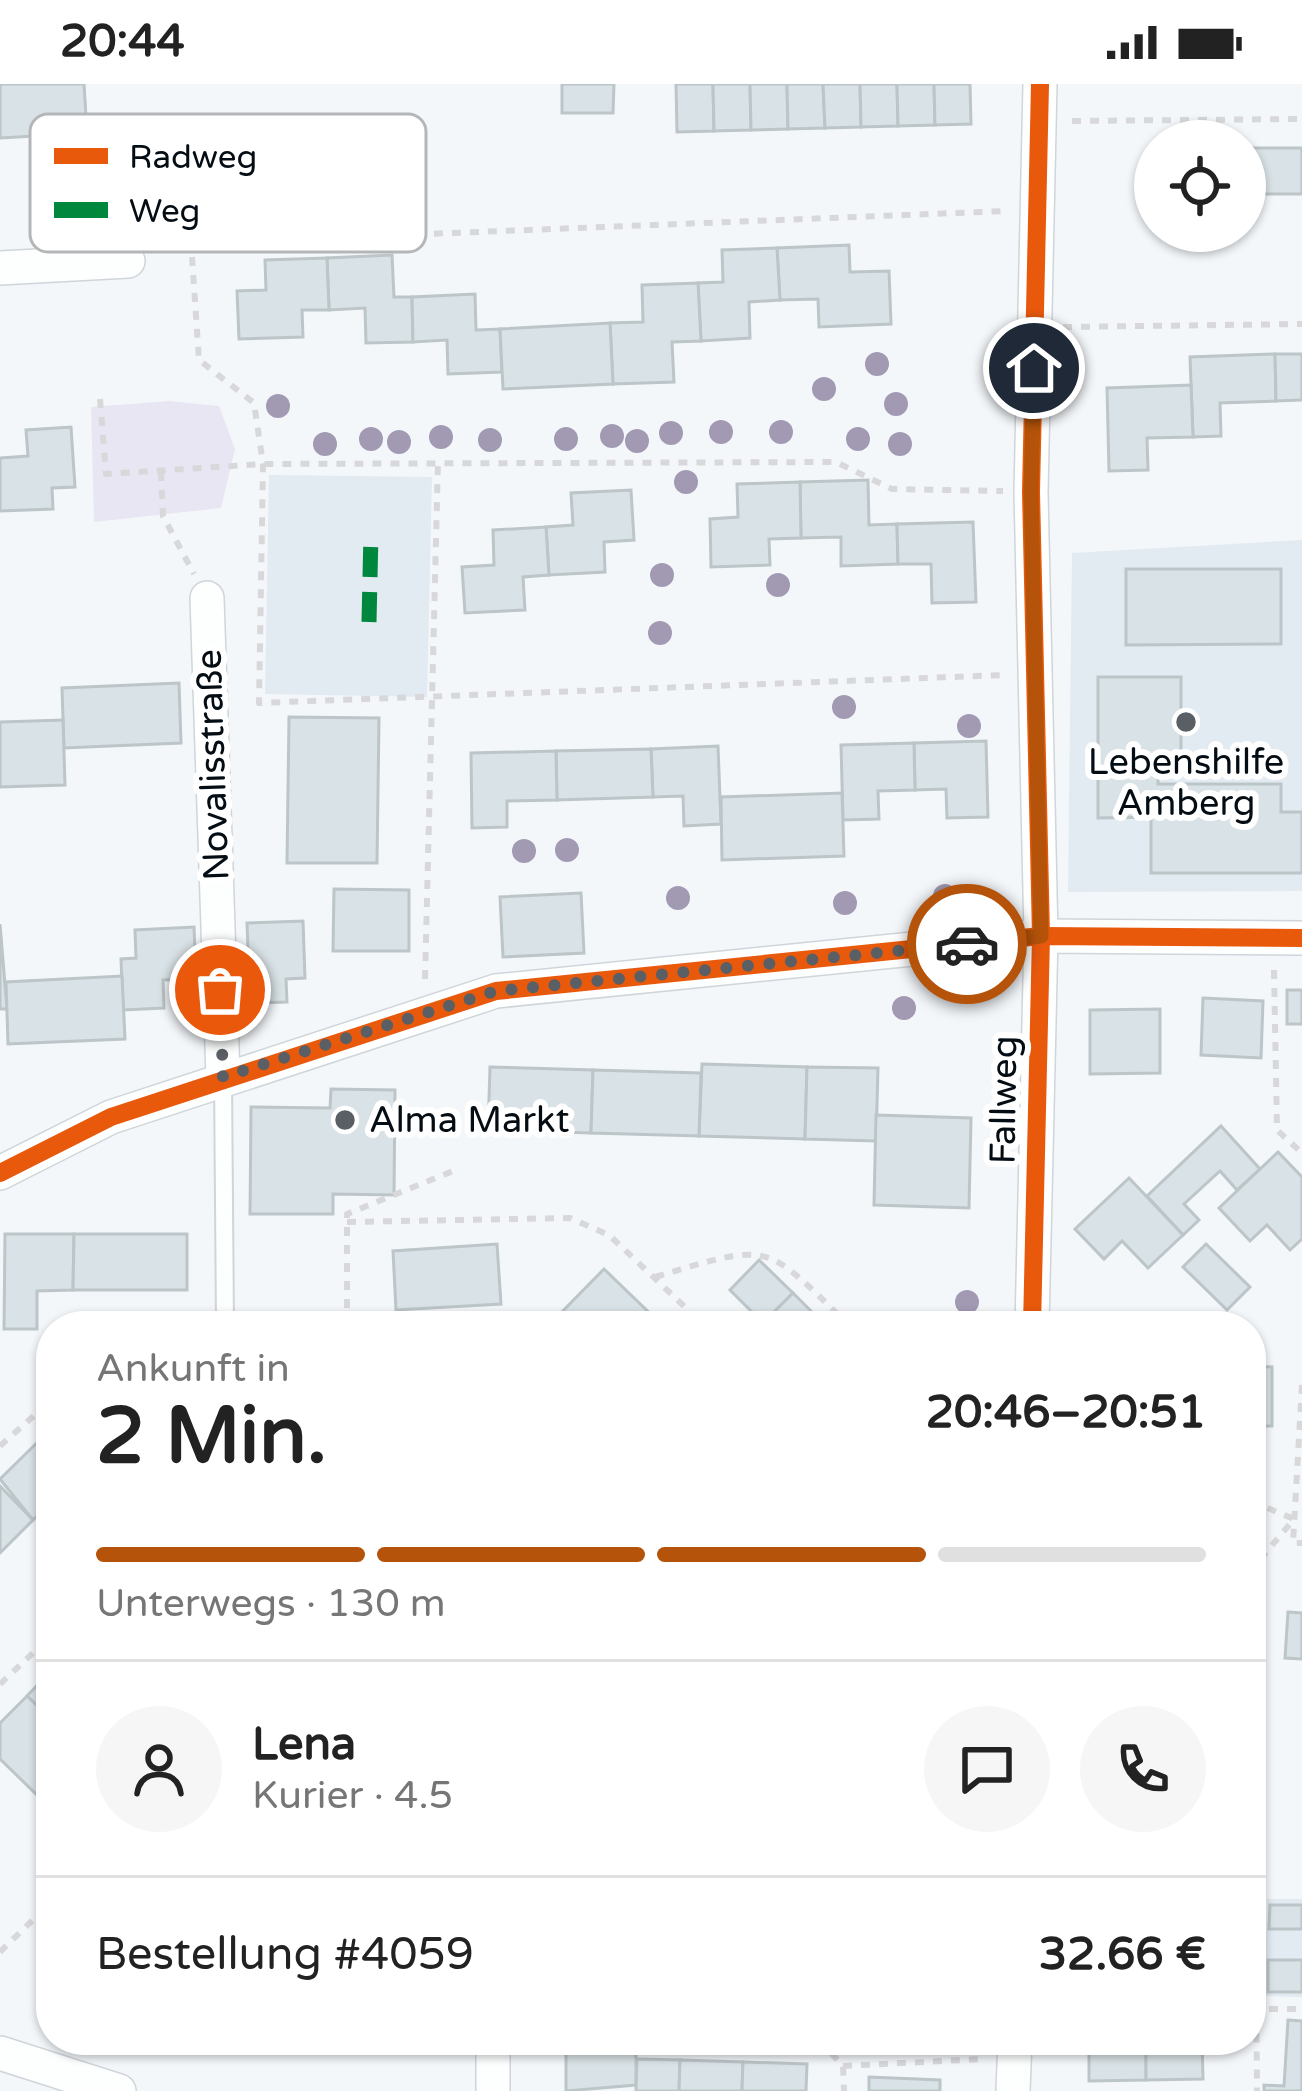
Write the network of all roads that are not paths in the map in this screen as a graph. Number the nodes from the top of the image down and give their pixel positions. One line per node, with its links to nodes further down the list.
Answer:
1 (1040, 84): 5 (street, Fallweg)
2 (128, 261): 3 (street)
3 (0, 268)
4 (207, 598): 7 (street, Novalisstraße)
5 (1041, 936): 6 (street); 7 (street); 10 (street, Fallweg)
6 (1288, 938)
7 (223, 1077): 8 (street); 9 (lane)
8 (0, 1173)
9 (225, 1311)
10 (1032, 1311)
11 (0, 2053): 13 (street)
12 (493, 2055): 14 (street)
13 (119, 2091)
14 (493, 2091)

